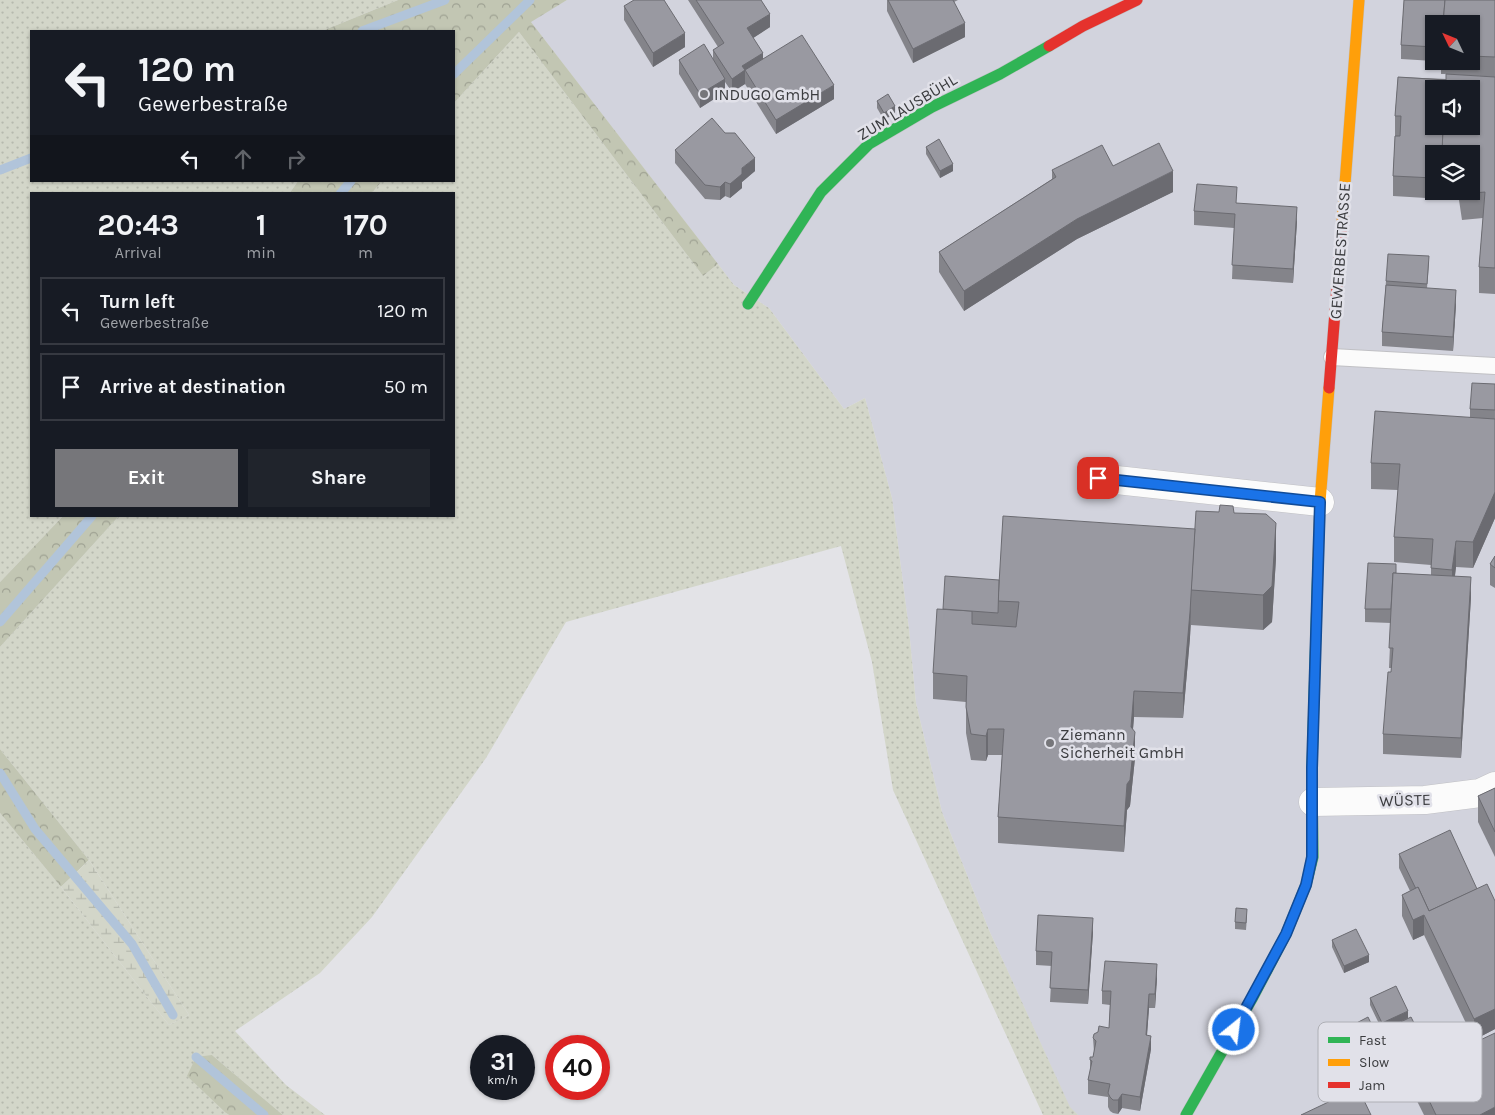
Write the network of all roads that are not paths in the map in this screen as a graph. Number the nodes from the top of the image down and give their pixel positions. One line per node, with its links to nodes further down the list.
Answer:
1 (1137, 0): 3 (street, ZUM LAUSBÜHL)
2 (1359, 0): 4 (street, GEWERBESTRASSE)
3 (748, 304)
4 (1332, 357): 5 (lane); 7 (street, GEWERBESTRASSE)
5 (1495, 366)
6 (1098, 478): 7 (street)
7 (1320, 502): 9 (street, GEWERBESTRASSE)
8 (1495, 786): 9 (street, WÜSTE)
9 (1313, 802): 10 (street, GEWERBESTRASSE)
10 (1186, 1115)

